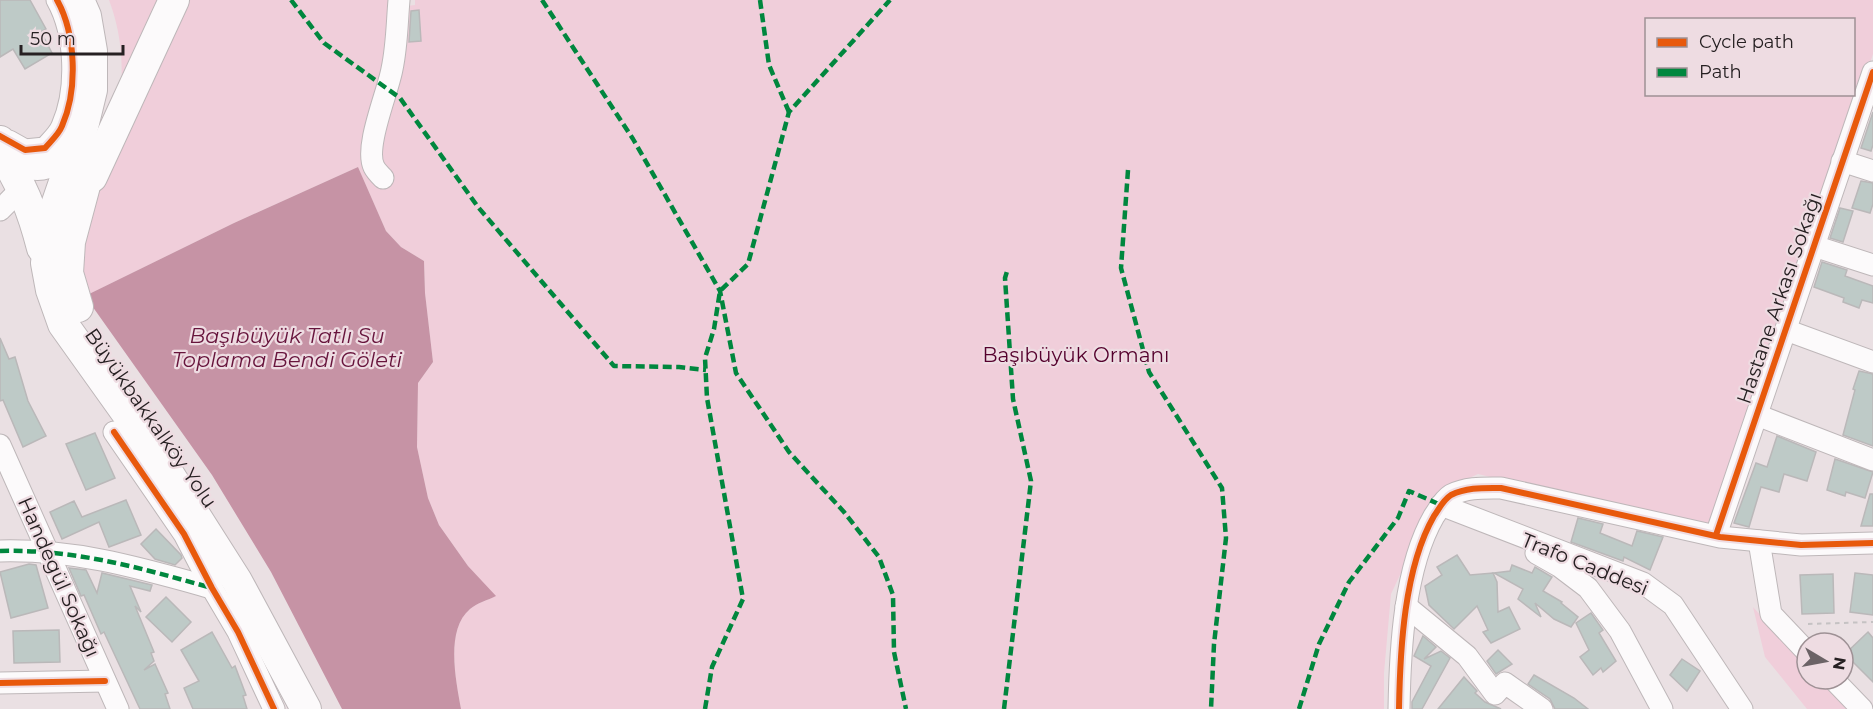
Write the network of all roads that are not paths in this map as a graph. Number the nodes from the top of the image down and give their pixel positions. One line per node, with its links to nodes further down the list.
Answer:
1 (57, 0): 8 (street)
2 (79, 0): 6 (highway)
3 (98, 0): 15 (highway, Büyükbakkalköy Yolu)
4 (174, 0): 15 (highway)
5 (399, 0): 13 (street)
6 (92, 51): 9 (highway); 18 (highway, Büyükbakkalköy Yolu)
7 (1873, 72): 11 (street, Hastane Arkası Sokağı)
8 (0, 136)
9 (0, 141)
10 (0, 150): 14 (highway)
11 (1842, 161): 12 (street); 17 (street, Hastane Arkası Sokağı)
12 (1873, 171)
13 (383, 178)
14 (22, 188): 16 (street); 18 (highway)
15 (78, 207): 42 (highway, Büyükbakkalköy Yolu)
16 (0, 210)
17 (1814, 246): 19 (street); 20 (street, Hastane Arkası Sokağı)
18 (46, 263): 41 (highway, Büyükbakkalköy Yolu)
19 (1873, 265)
20 (1786, 330): 21 (street); 22 (street, Hastane Arkası Sokağı)
21 (1873, 362)
22 (1757, 416): 25 (street); 28 (street, Hastane Arkası Sokağı)
23 (114, 432): 33 (street)
24 (0, 445): 32 (street, Handegül Sokağı)
25 (1873, 460)
26 (1441, 505): 27 (street, Trafo Caddesi); 28 (street); 34 (street)
27 (1513, 534): 45 (street); 46 (street, Trafo Caddesi)
28 (1716, 535): 29 (street)
29 (1759, 542): 30 (street); 35 (street)
30 (1873, 543)
31 (0, 551): 32 (street)
32 (49, 552): 33 (street); 36 (street, Handegül Sokağı)
33 (212, 588): 40 (street)
34 (1407, 606): 43 (street); 44 (street)
35 (1795, 639)
36 (105, 681): 37 (street); 39 (street, Handegül Sokağı)
37 (0, 683)
38 (1845, 691): 47 (street)
39 (118, 709)
40 (274, 709)
41 (306, 709)
42 (326, 709)
43 (1399, 709)
44 (1542, 709)
45 (1662, 709)
46 (1742, 709)
47 (1862, 709)

